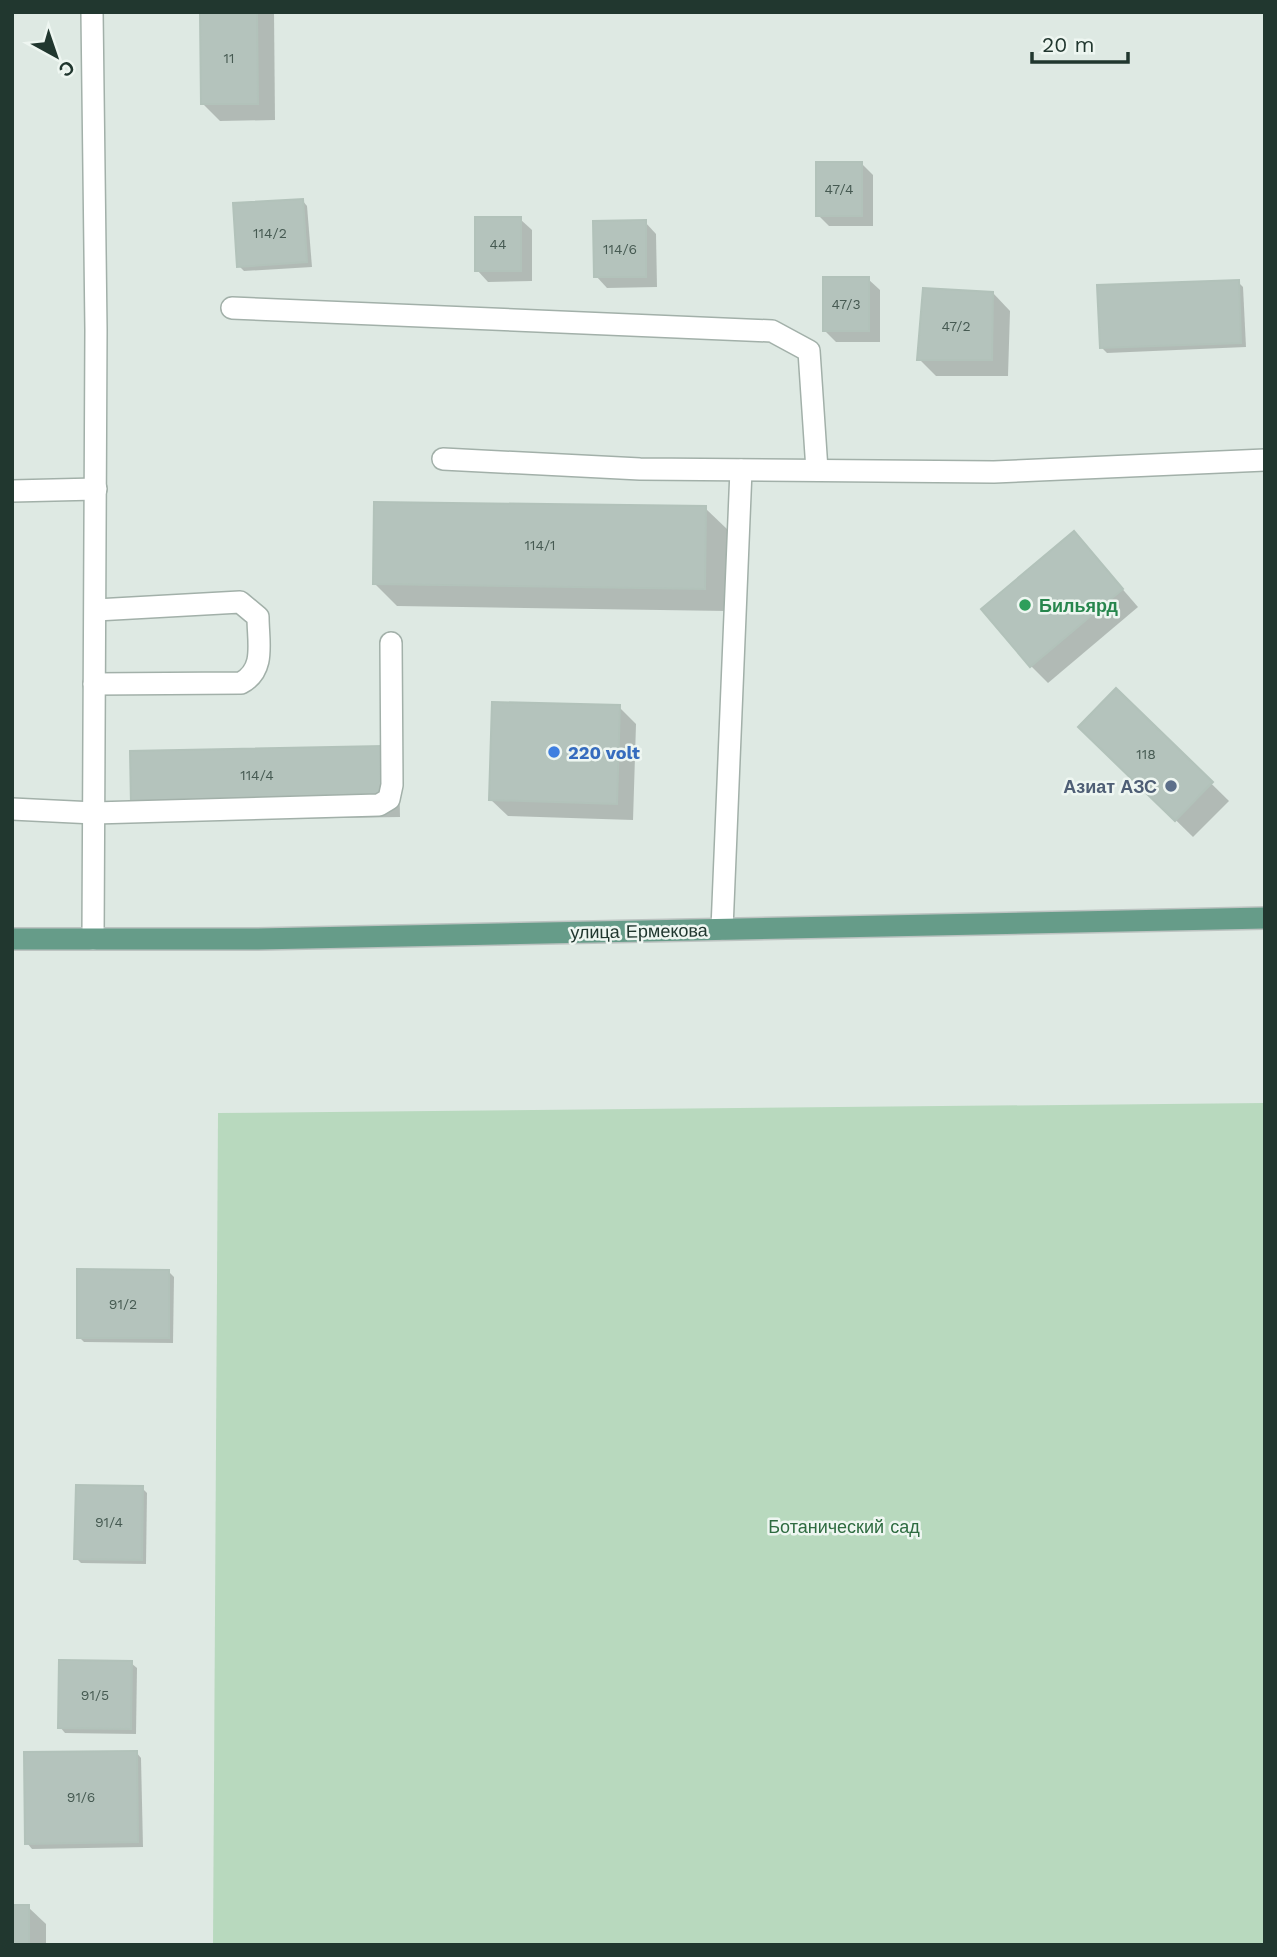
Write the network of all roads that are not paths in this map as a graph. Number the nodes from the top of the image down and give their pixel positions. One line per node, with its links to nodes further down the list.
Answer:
1 (92, 12): 7 (lane)
2 (232, 308): 6 (lane)
3 (443, 459): 5 (lane)
4 (1265, 460): 6 (lane)
5 (741, 470): 6 (lane); 15 (lane)
6 (817, 470)
7 (96, 489): 8 (lane); 9 (lane)
8 (12, 491)
9 (96, 610): 11 (lane); 11 (lane)
10 (391, 643): 13 (lane)
11 (94, 684): 13 (lane)
12 (12, 809): 13 (lane)
13 (94, 813): 17 (lane)
14 (1265, 918): 15 (main road, улица Ермекова)
15 (722, 929): 17 (main road, улица Ермекова)
16 (12, 939): 17 (main road, улица Ермекова)
17 (93, 939)

